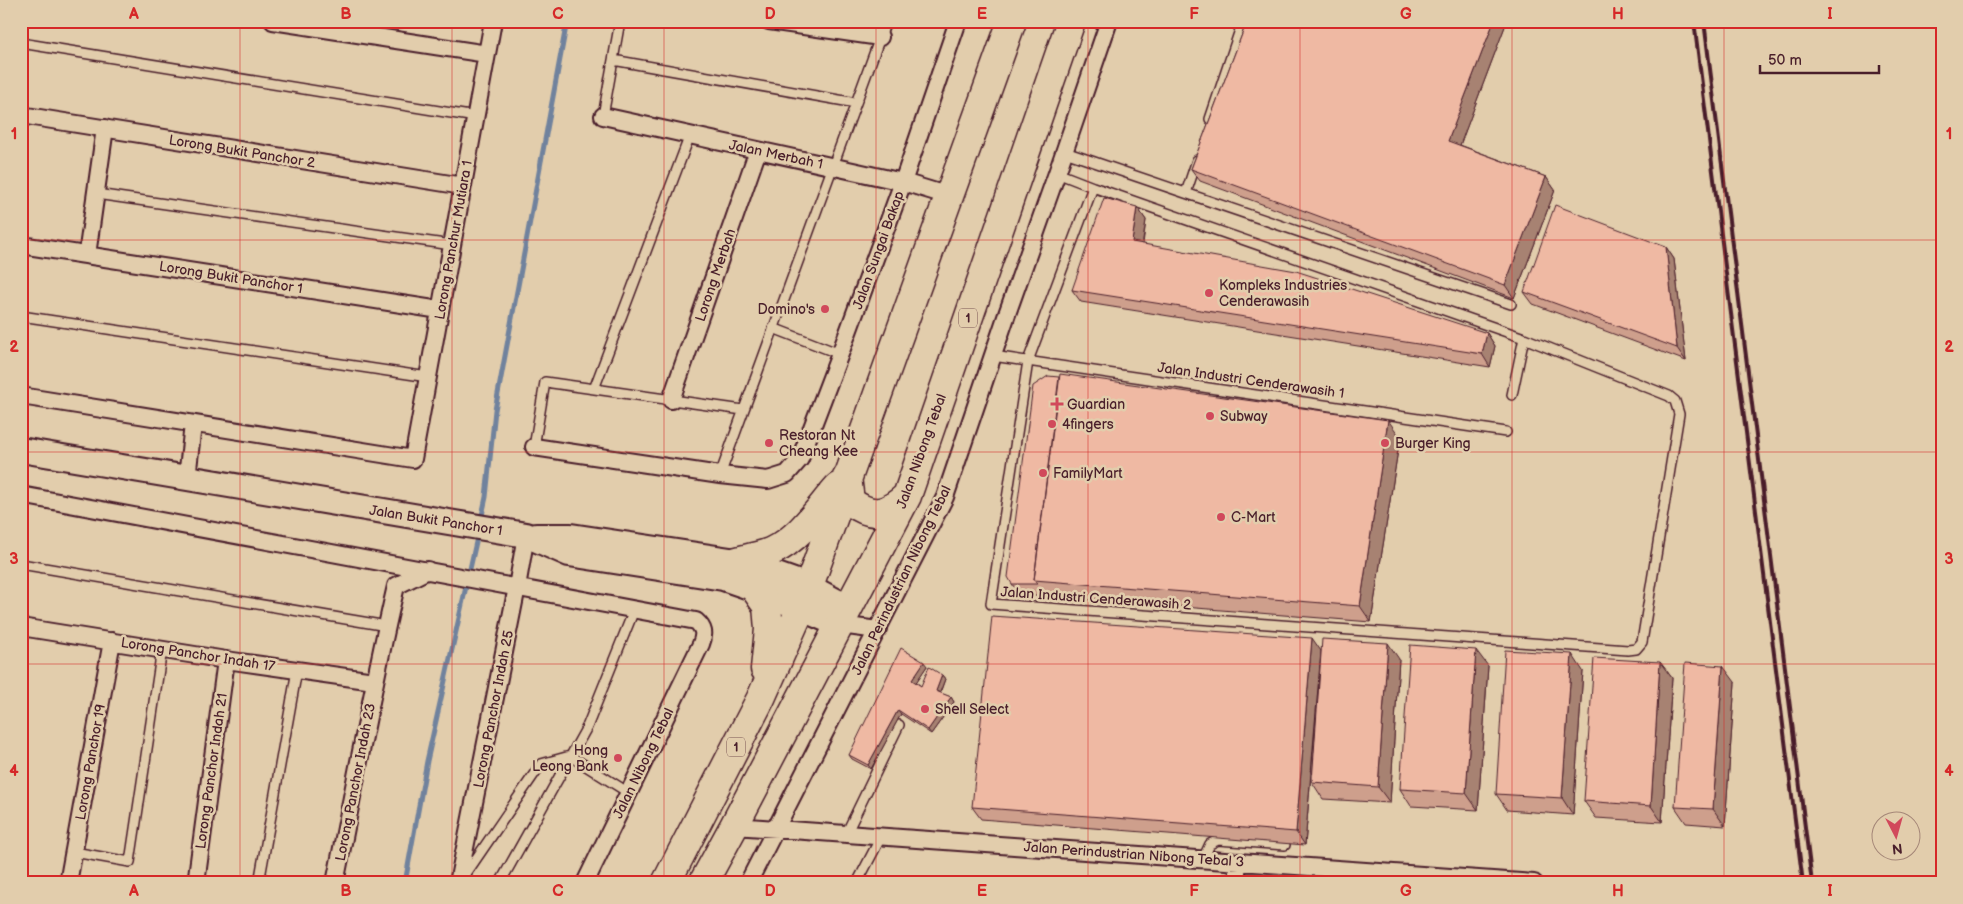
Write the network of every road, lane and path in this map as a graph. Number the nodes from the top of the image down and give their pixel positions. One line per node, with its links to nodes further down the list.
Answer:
1 (273, 21): 13 (street)
2 (493, 21): 13 (street, Lorong Panchur Mutiara 1)
3 (620, 21): 14 (lane)
4 (769, 21): 11 (street)
5 (886, 21): 11 (lane)
6 (958, 21): 27 (street, Jalan Sungai Bakap)
7 (1012, 21): 32 (highway, 1)
8 (1071, 21): 58 (highway, Jalan Nibong Tebal / 1)
9 (1108, 21): 24 (street, Jalan Perindustrian Nibong Tebal)
10 (1242, 21): 20 (lane)
11 (880, 37): 15 (lane)
12 (21, 44): 17 (lane)
13 (487, 54): 17 (street, Lorong Panchur Mutiara 1)
14 (613, 60): 15 (lane); 18 (lane)
15 (856, 104): 25 (lane)
16 (21, 115): 19 (street, Lorong Bukit Panchor 2)
17 (476, 116): 28 (street, Lorong Panchur Mutiara 1)
18 (603, 116): 21 (street, Jalan Merbah 1)
19 (105, 128): 28 (street, Lorong Bukit Panchor 2); 31 (street)
20 (1207, 130)
21 (690, 135): 23 (street, Jalan Merbah 1); 45 (lane)
22 (1201, 148): 30 (lane)
23 (758, 150): 25 (street, Jalan Merbah 1); 48 (street, Lorong Merbah)
24 (1065, 152): 26 (street, Jalan Perindustrian Nibong Tebal); 30 (lane)
25 (834, 167): 27 (street, Jalan Merbah 1); 39 (lane)
26 (1057, 173): 29 (lane); 42 (street, Jalan Perindustrian Nibong Tebal)
27 (903, 182): 32 (street, Jalan Merbah 1); 41 (street, Jalan Sungai Bakap)
28 (463, 186): 34 (street, Lorong Panchur Mutiara 1)
29 (1093, 187): 40 (lane); 43 (lane, Jalan Industri Cenderawasih 2)
30 (1186, 193): 36 (lane)
31 (96, 194): 34 (lane); 35 (street)
32 (948, 196): 55 (highway, 1)
33 (21, 244): 35 (street, Lorong Bukit Panchor 1)
34 (452, 245): 37 (street, Lorong Panchur Mutiara 1)
35 (87, 255): 37 (street, Lorong Bukit Panchor 1)
36 (1511, 304)
37 (440, 310): 44 (street, Lorong Panchur Mutiara 1)
38 (21, 316): 44 (lane)
39 (773, 328): 41 (lane); 49 (lane)
40 (1524, 338): 43 (lane, Jalan Industri Cenderawasih 2); 46 (lane)
41 (840, 354): 54 (street, Jalan Sungai Bakap)
42 (992, 356): 43 (lane, Jalan Industri Cenderawasih 1); 70 (street, Jalan Perindustrian Nibong Tebal)
43 (1028, 361): 51 (lane, Jalan Industri Cenderawasih 1)
44 (428, 377): 50 (street, Lorong Panchur Mutiara 1)
45 (594, 389): 48 (lane); 52 (lane)
46 (1512, 395)
47 (21, 396): 50 (street)
48 (671, 400): 49 (lane)
49 (743, 410): 54 (lane)
50 (193, 424): 56 (street)
51 (1506, 432)
52 (534, 447): 54 (street)
53 (21, 450): 56 (street, Jalan Bukit Panchor 1)
54 (720, 475)
55 (848, 477): 58 (highway); 60 (highway); 65 (highway, 1)
56 (188, 478): 59 (street, Jalan Bukit Panchor 1)
57 (21, 495): 62 (street)
58 (907, 496): 67 (highway, Jalan Nibong Tebal / 1)
59 (525, 535): 60 (street); 63 (street, Lorong Panchor Indah 25); 64 (street, Jalan Bukit Panchor 1)
60 (736, 561): 65 (street)
61 (21, 564): 68 (lane)
62 (428, 570): 63 (street); 68 (street, Lorong Panchor Indah 23)
63 (510, 585): 66 (street); 92 (street, Lorong Panchor Indah 25)
64 (755, 589): 65 (street, Jalan Bukit Panchor 1); 76 (highway)
65 (805, 597): 67 (street, Jalan Bukit Panchor 1); 76 (highway, 1)
66 (634, 610): 78 (lane); 79 (street, Jalan Nibong Tebal)
67 (845, 616): 70 (street); 80 (highway, Jalan Nibong Tebal / 1)
68 (387, 626): 75 (street, Lorong Panchor Indah 23)
69 (21, 627): 71 (street, Lorong Panchor Indah 17)
70 (878, 630): 81 (street, Jalan Perindustrian Nibong Tebal)
71 (112, 641): 72 (street, Lorong Panchor Indah 17); 85 (street, Lorong Panchor 19)
72 (162, 650): 73 (street, Lorong Panchor Indah 17); 85 (lane)
73 (226, 660): 74 (street, Lorong Panchor Indah 17); 88 (street, Lorong Panchor Indah 21)
74 (297, 670): 75 (street, Lorong Panchor Indah 17); 90 (lane)
75 (374, 681): 91 (street, Lorong Panchor Indah 23)
76 (761, 698): 95 (highway, 1)
77 (899, 725): 82 (lane)
78 (570, 756): 79 (lane); 92 (lane); 93 (lane)
79 (629, 793): 94 (street, Jalan Nibong Tebal)
80 (734, 826): 81 (street, Jalan Perindustrian Nibong Tebal 3); 96 (highway, Jalan Nibong Tebal / 1)
81 (774, 829): 82 (street, Jalan Perindustrian Nibong Tebal 3); 97 (street, Jalan Perindustrian Nibong Tebal)
82 (846, 834): 83 (street, Jalan Perindustrian Nibong Tebal 3)
83 (881, 836): 86 (street, Jalan Perindustrian Nibong Tebal 3); 98 (lane)
84 (1285, 845): 86 (lane)
85 (74, 852): 89 (street, Lorong Panchor 19)
86 (1204, 859): 87 (street, Jalan Perindustrian Nibong Tebal 3)
87 (1238, 862): 99 (street); 100 (street, Jalan Perindustrian Nibong Tebal 3)
88 (199, 882)
89 (68, 883)
90 (259, 883)
91 (335, 883)
92 (459, 883)
93 (500, 883)
94 (585, 883)
95 (666, 883)
96 (703, 883)
97 (748, 883)
98 (857, 883)
99 (1236, 883)
100 (1534, 883)

